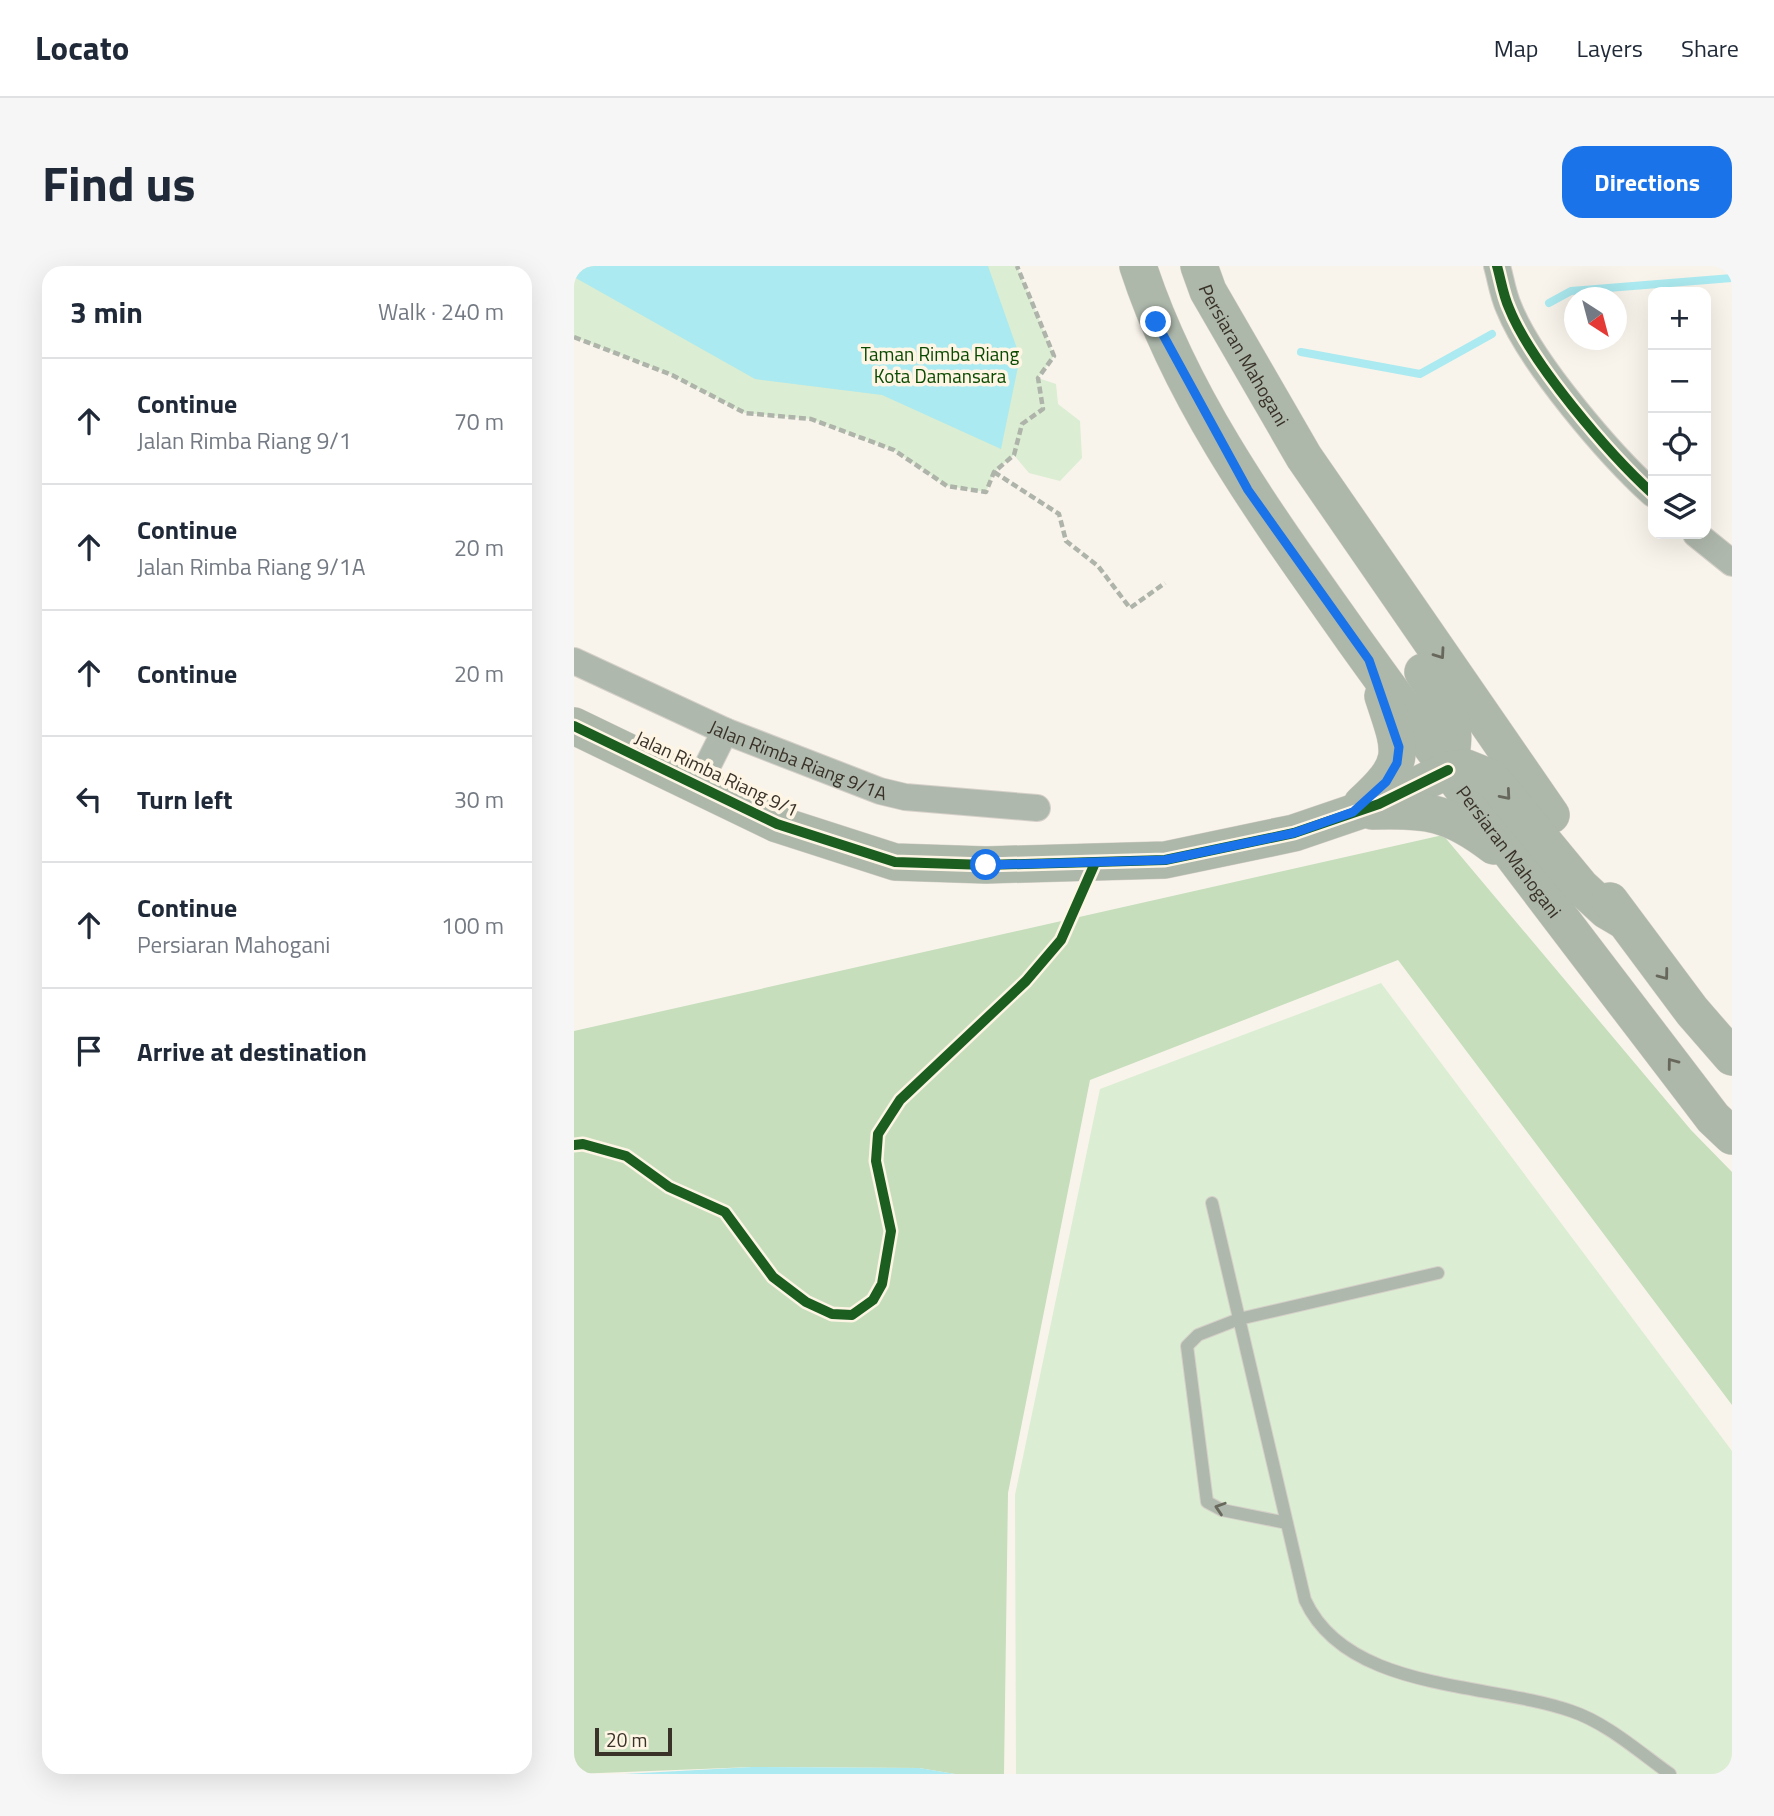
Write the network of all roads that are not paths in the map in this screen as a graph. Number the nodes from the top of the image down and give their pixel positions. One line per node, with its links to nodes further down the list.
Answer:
1 (1138, 266): 8 (main road, Persiaran Mahogani)
2 (1199, 266): 4 (main road, Persiaran Mahogani)
3 (1497, 266): 5 (street)
4 (1304, 457): 12 (main road); 17 (main road, Persiaran Mahogani, one-way to 17)
5 (1648, 489)
6 (1702, 539): 7 (street)
7 (1732, 563)
8 (1369, 660): 12 (main road, Persiaran Mahogani); 15 (main road)
9 (574, 661): 11 (street, Jalan Rimba Riang 9/1A)
10 (574, 726): 13 (main road, Jalan Rimba Riang 9/1)
11 (725, 731): 13 (street); 14 (street, Jalan Rimba Riang 9/1A)
12 (1448, 770): 15 (main road); 16 (main road, Persiaran Mahogani); 17 (main road, one-way to 17)
13 (698, 785): 15 (main road, Jalan Rimba Riang 9/1)
14 (1037, 808)
15 (1353, 812): 16 (main road)
16 (1522, 868): 19 (main road, Persiaran Mahogani, one-way to 16)
17 (1623, 920): 18 (main road, Persiaran Mahogani, one-way to 18)
18 (1732, 1057)
19 (1732, 1136)
20 (1212, 1203): 22 (lane)
21 (1438, 1273): 22 (lane)
22 (1239, 1319): 23 (lane); 23 (lane, one-way to 22)
23 (1287, 1523): 24 (lane)
24 (1670, 1774)

